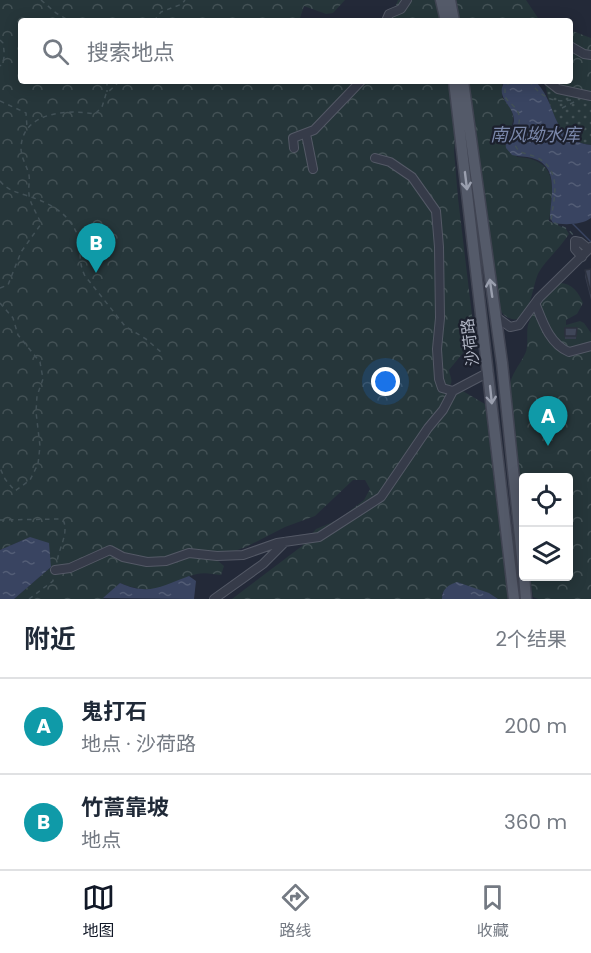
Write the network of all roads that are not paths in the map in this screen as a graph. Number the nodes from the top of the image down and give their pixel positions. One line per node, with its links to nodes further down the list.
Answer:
1 (407, 0): 4 (lane)
2 (441, 0): 5 (main road)
3 (450, 0): 6 (main road)
4 (387, 18)
5 (445, 18)
6 (453, 18)
7 (573, 48): 8 (lane)
8 (591, 55)
9 (358, 84): 14 (lane)
10 (454, 84): 23 (main road, 沙荷路, one-way to 23)
11 (463, 84): 21 (main road, 沙荷路, one-way to 11)
12 (552, 84): 13 (lane)
13 (591, 96)
14 (306, 134): 15 (lane); 17 (lane)
15 (294, 148)
16 (375, 158): 24 (lane)
17 (313, 169)
18 (590, 248): 19 (lane); 19 (lane)
19 (582, 257): 20 (lane)
20 (536, 305): 21 (lane); 22 (lane)
21 (495, 316): 25 (main road, 沙荷路)
22 (591, 345)
23 (489, 372): 24 (lane); 28 (main road, 沙荷路, one-way to 28)
24 (453, 392): 26 (lane)
25 (519, 531)
26 (285, 542): 27 (lane); 29 (lane)
27 (56, 570)
28 (513, 593)
29 (214, 599)

